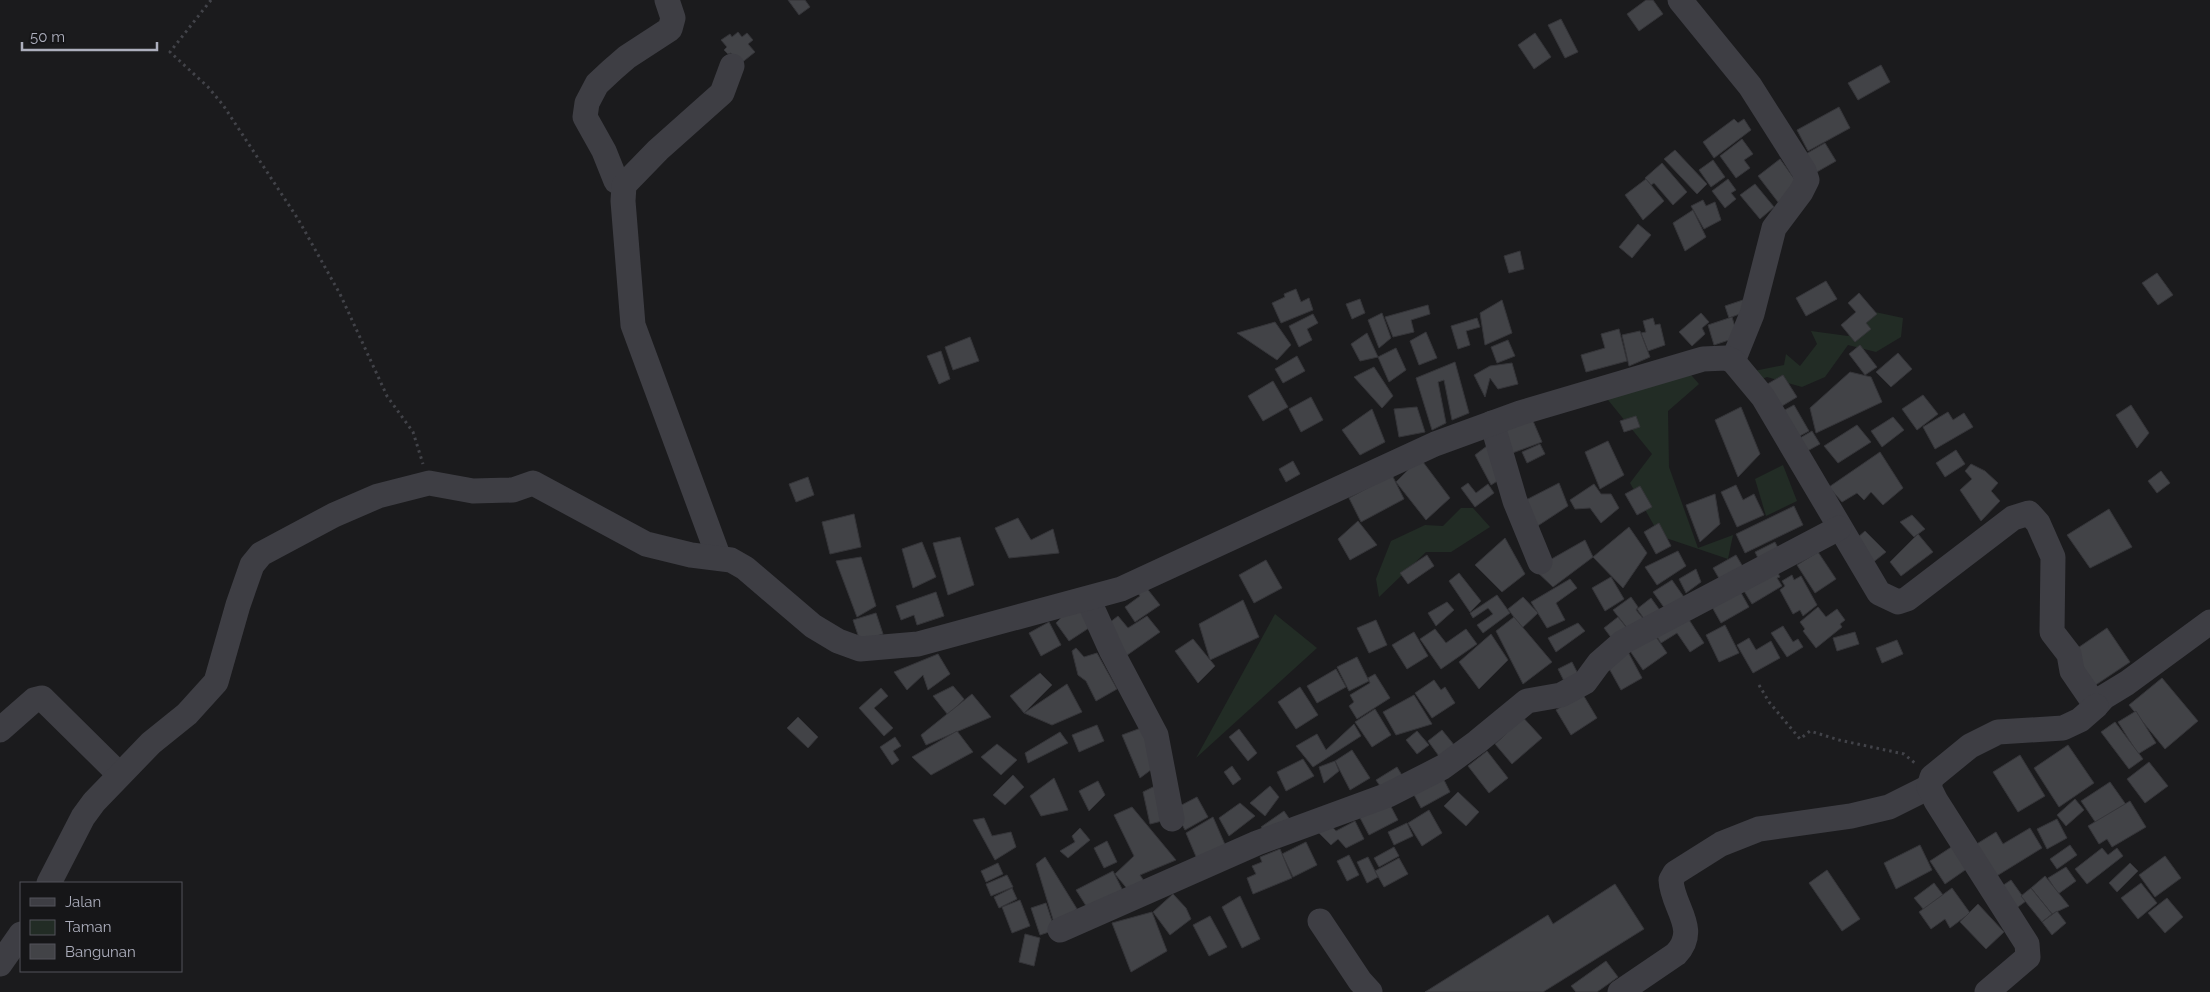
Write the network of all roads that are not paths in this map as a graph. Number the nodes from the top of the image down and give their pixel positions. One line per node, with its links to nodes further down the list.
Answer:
1 (667, 0): 4 (street)
2 (1680, 0): 5 (street)
3 (732, 66): 4 (street)
4 (624, 185): 8 (street)
5 (1733, 361): 6 (street); 7 (street)
6 (1492, 423): 9 (street); 10 (street)
7 (1840, 528): 12 (street); 19 (street)
8 (707, 557): 10 (street); 14 (street)
9 (1540, 562)
10 (1088, 599): 16 (street)
11 (2210, 622): 12 (street)
12 (2096, 706): 15 (street)
13 (0, 730): 14 (street)
14 (119, 774): 17 (street)
15 (1930, 782): 23 (street); 24 (street)
16 (1172, 819)
17 (50, 882)
18 (1320, 921): 22 (street)
19 (1060, 930)
20 (20, 935): 21 (street)
21 (0, 964)
22 (1370, 992)
23 (1620, 992)
24 (1987, 992)

